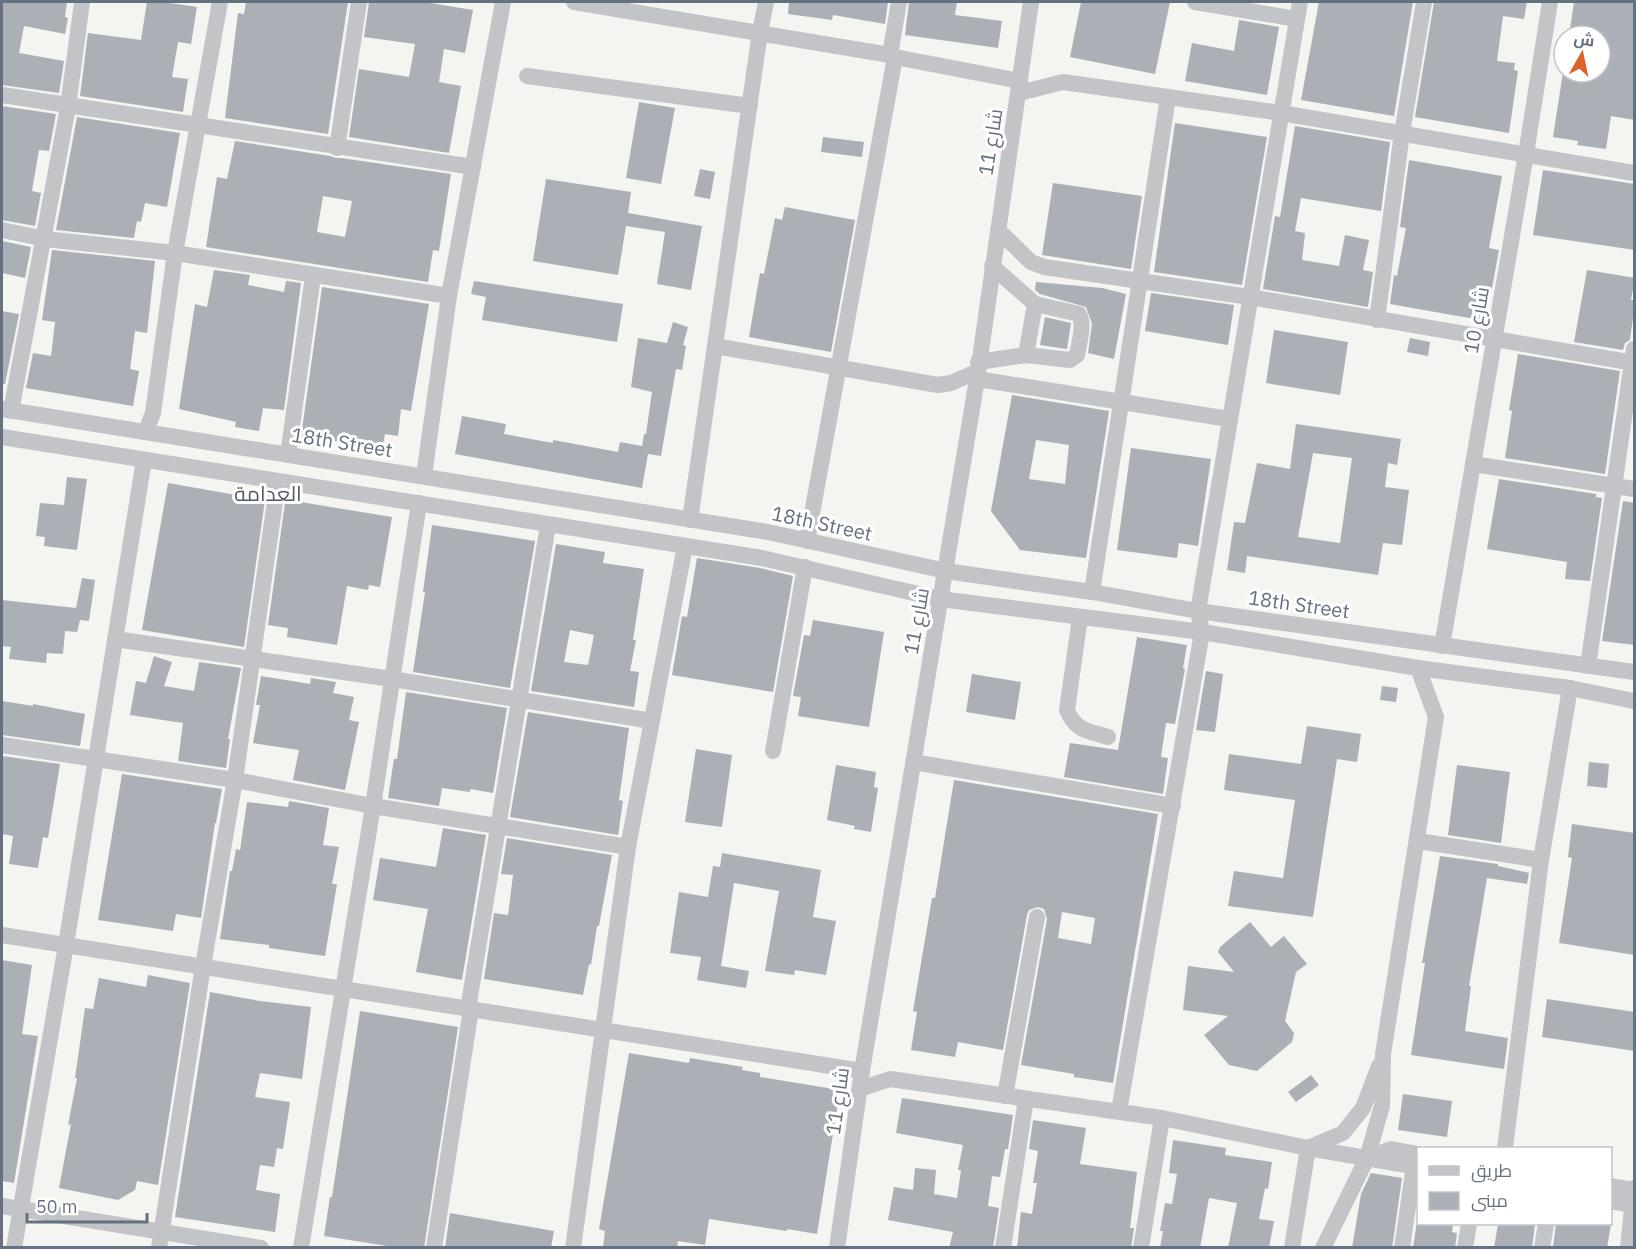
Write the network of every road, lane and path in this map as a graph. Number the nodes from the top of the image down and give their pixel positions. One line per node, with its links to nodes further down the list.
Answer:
1 (82, 2): 22 (street)
2 (220, 2): 24 (street)
3 (359, 2): 26 (street)
4 (502, 2): 28 (street)
5 (574, 2): 13 (street)
6 (766, 2): 15 (street)
7 (899, 2): 16 (street)
8 (1031, 2): 18 (street, شارع 11)
9 (1195, 2): 14 (street)
10 (1300, 2): 14 (street)
11 (1424, 2): 25 (street)
12 (1550, 2): 27 (street, شارع 10)
13 (629, 6): 15 (street)
14 (1297, 19): 23 (street)
15 (760, 32): 16 (street); 21 (street)
16 (892, 56): 18 (street); 45 (street)
17 (527, 76): 21 (street)
18 (1019, 87): 20 (street); 31 (street, شارع 11)
19 (2, 95): 22 (street)
20 (1168, 97): 23 (street); 36 (street)
21 (750, 106): 42 (street)
22 (68, 107): 24 (street); 32 (street)
23 (1281, 113): 25 (street); 38 (street)
24 (199, 125): 26 (street); 33 (street)
25 (1402, 133): 27 (street); 40 (street)
26 (337, 148): 28 (street)
27 (1526, 154): 29 (street); 41 (street, شارع 10)
28 (473, 167): 37 (street)
29 (1635, 173)
30 (2, 230): 32 (street)
31 (998, 230): 34 (street, شارع 11); 36 (street)
32 (45, 239): 33 (street); 48 (street)
33 (175, 253): 35 (street); 50 (street)
34 (992, 266): 39 (street); 46 (street, شارع 11)
35 (313, 276): 37 (street); 52 (street)
36 (1139, 281): 38 (street); 47 (street)
37 (449, 296): 55 (street)
38 (1250, 297): 40 (street); 49 (street)
39 (1035, 304): 43 (street); 43 (street)
40 (1377, 320): 41 (street)
41 (1494, 341): 44 (street); 54 (street, شارع 10)
42 (716, 346): 45 (street); 60 (street)
43 (1026, 355): 46 (street)
44 (1634, 358): 57 (street)
45 (837, 367): 46 (street); 62 (street)
46 (977, 371): 47 (street); 65 (street, شارع 11)
47 (1122, 403): 49 (street); 66 (street)
48 (6, 410): 50 (street, 18th Street)
49 (1229, 419): 68 (street)
50 (146, 432): 52 (street, 18th Street)
51 (2, 437): 53 (street)
52 (288, 455): 55 (street, 18th Street)
53 (144, 460): 56 (street); 71 (street)
54 (1473, 464): 57 (street); 72 (street, شارع 10)
55 (424, 476): 60 (street, 18th Street)
56 (278, 481): 59 (street); 73 (street)
57 (1615, 486): 58 (street); 74 (street)
58 (1635, 489)
59 (419, 504): 61 (street); 77 (street)
60 (690, 520): 62 (street, 18th Street)
61 (548, 525): 63 (street); 79 (street)
62 (807, 541): 65 (street, 18th Street)
63 (685, 546): 64 (street); 81 (street)
64 (805, 567): 67 (street); 84 (street)
65 (946, 571): 66 (street, 18th Street); 67 (street, شارع 11)
66 (1092, 592): 68 (street, 18th Street)
67 (940, 599): 69 (street); 86 (street, شارع 11)
68 (1198, 611): 70 (street); 72 (street, 18th Street)
69 (1080, 617): 70 (street); 82 (street)
70 (1202, 632): 75 (street); 89 (street)
71 (115, 639): 73 (street); 85 (street)
72 (1442, 646): 74 (street, 18th Street)
73 (252, 659): 77 (street); 87 (street)
74 (1588, 666): 76 (street, 18th Street)
75 (1418, 668): 78 (street); 91 (street)
76 (1635, 672)
77 (392, 679): 79 (street); 88 (street)
78 (1570, 688): 80 (street); 93 (street)
79 (520, 699): 81 (street); 90 (street)
80 (1635, 700)
81 (652, 721): 92 (street)
82 (1108, 737)
83 (2, 745): 85 (street)
84 (773, 751)
85 (96, 759): 87 (street); 96 (street)
86 (913, 762): 89 (street); 102 (street, شارع 11)
87 (235, 780): 88 (street); 97 (street)
88 (373, 806): 90 (street); 98 (street)
89 (1173, 806): 106 (street)
90 (499, 825): 92 (street); 99 (street)
91 (1418, 841): 93 (street); 101 (street)
92 (628, 847): 100 (street)
93 (1541, 860): 108 (street)
94 (1037, 917): 104 (street)
95 (2, 935): 96 (street)
96 (66, 945): 97 (street); 116 (street)
97 (203, 966): 98 (street); 119 (street)
98 (344, 989): 99 (street); 122 (street)
99 (470, 1009): 100 (street); 123 (street)
100 (603, 1030): 102 (street); 124 (street)
101 (1383, 1054): 109 (street); 110 (street)
102 (862, 1071): 103 (street, شارع 11)
103 (860, 1089): 104 (street); 125 (street, شارع 11)
104 (1005, 1096): 105 (street)
105 (1026, 1098): 106 (street); 126 (street)
106 (1119, 1111): 107 (street)
107 (1162, 1118): 109 (street); 127 (street)
108 (1505, 1147)
109 (1308, 1148): 110 (street); 128 (street)
110 (1367, 1158): 111 (street); 129 (street)
111 (1417, 1162): 130 (street)
112 (1612, 1186): 113 (street)
113 (1634, 1196): 114 (street); 133 (street)
114 (1612, 1201)
115 (2, 1206): 116 (street)
116 (21, 1209): 119 (street); 120 (street)
117 (1469, 1225): 131 (street)
118 (1546, 1225): 132 (street)
119 (160, 1239): 121 (street)
120 (14, 1248)
121 (261, 1248)
122 (301, 1248)
123 (434, 1248)
124 (573, 1248)
125 (837, 1248)
126 (1003, 1248)
127 (1141, 1248)
128 (1292, 1248)
129 (1323, 1248)
130 (1402, 1248)
131 (1465, 1248)
132 (1542, 1248)
133 (1628, 1248)

